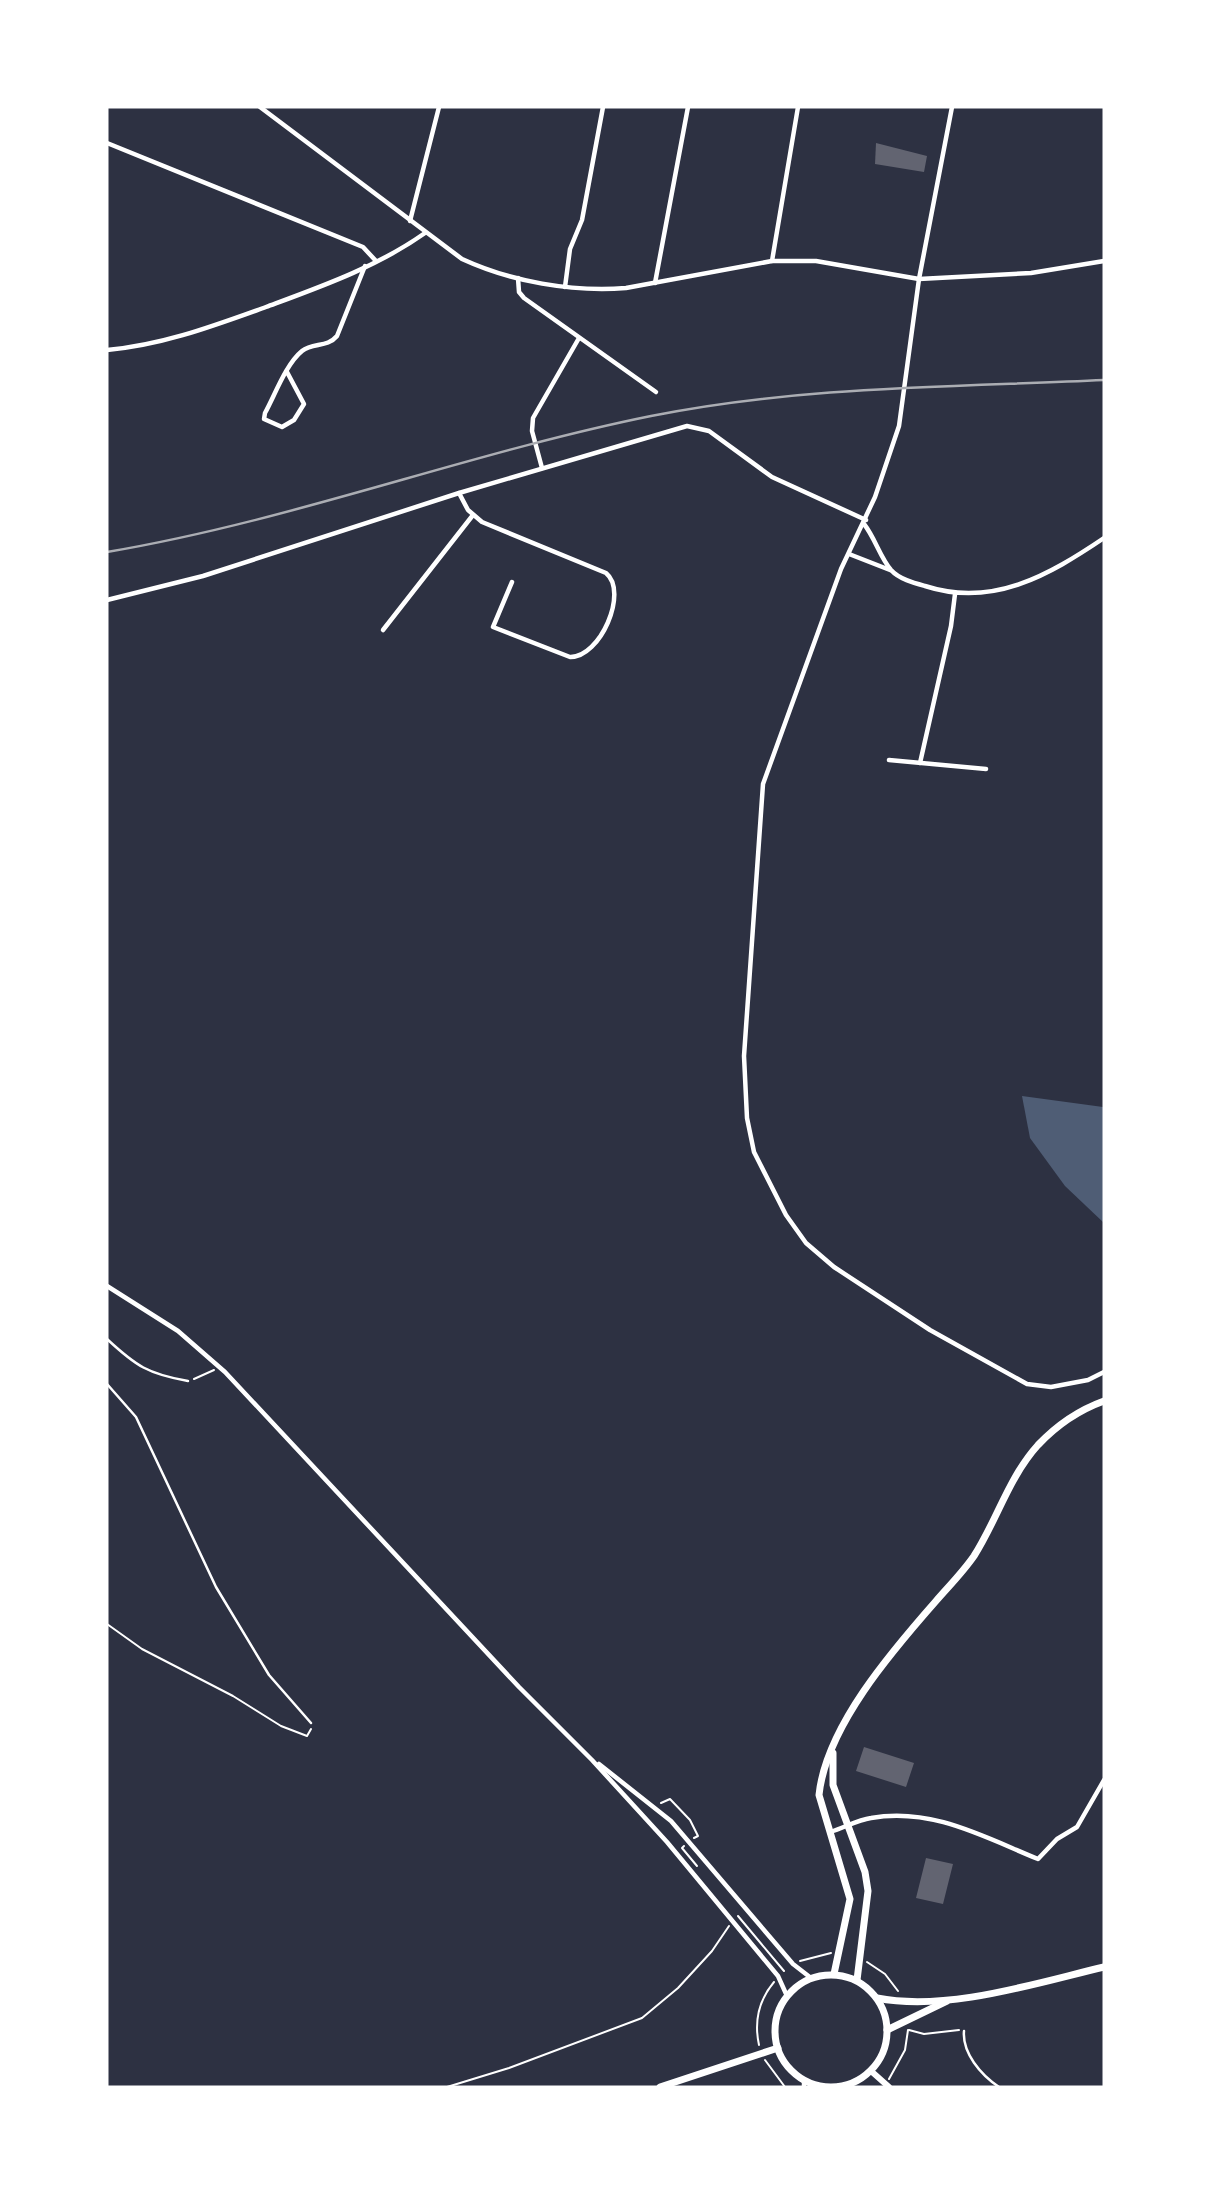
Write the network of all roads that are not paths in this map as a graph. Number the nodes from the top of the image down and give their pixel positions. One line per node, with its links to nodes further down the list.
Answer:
1 (260, 107): 8 (street)
2 (439, 107): 8 (street)
3 (603, 107): 17 (street)
4 (688, 107): 16 (street)
5 (798, 107): 11 (street)
6 (952, 107): 15 (street)
7 (107, 144): 10 (street)
8 (410, 222): 9 (street)
9 (425, 233): 10 (street); 14 (street)
10 (376, 261): 13 (street)
11 (772, 261): 15 (street); 16 (street)
12 (1104, 261): 15 (street)
13 (365, 267): 19 (street); 20 (street)
14 (518, 278): 17 (street); 18 (street)
15 (919, 279): 25 (street)
16 (655, 283): 17 (street)
17 (565, 287)
18 (579, 338): 21 (street); 22 (street)
19 (107, 350)
20 (287, 372): 20 (street)
21 (656, 391)
22 (542, 468): 23 (street); 25 (street)
23 (459, 493): 24 (street); 31 (street)
24 (473, 515): 29 (street); 32 (street)
25 (865, 522): 27 (street); 28 (street)
26 (1104, 538): 30 (street)
27 (849, 554): 28 (street); 38 (street)
28 (892, 571): 30 (street)
29 (512, 582)
30 (955, 594): 34 (street)
31 (107, 600)
32 (383, 630)
33 (889, 760): 34 (street)
34 (919, 763): 35 (street)
35 (986, 769)
36 (107, 1286): 44 (street)
37 (107, 1339): 39 (lane)
38 (1104, 1372)
39 (188, 1381)
40 (107, 1384): 42 (lane)
41 (1104, 1401): 43 (main road)
42 (311, 1723)
43 (833, 1749): 46 (main road); 47 (main road)
44 (592, 1759): 50 (street); 52 (street)
45 (1104, 1780): 46 (street)
46 (848, 1826): 47 (street); 51 (main road)
47 (829, 1832): 49 (main road)
48 (1104, 1967): 54 (main road)
49 (834, 1974): 50 (main road); 51 (main road)
50 (811, 1978): 52 (main road)
51 (857, 1980): 53 (main road)
52 (787, 1996): 57 (main road)
53 (877, 1998): 54 (main road); 55 (main road)
54 (951, 2000): 55 (main road)
55 (887, 2030): 58 (main road)
56 (964, 2031): 63 (lane)
57 (778, 2048): 59 (main road); 61 (main road)
58 (871, 2071): 60 (street); 62 (main road)
59 (804, 2084): 62 (main road)
60 (887, 2085)
61 (660, 2087)
62 (837, 2087)
63 (999, 2087)

